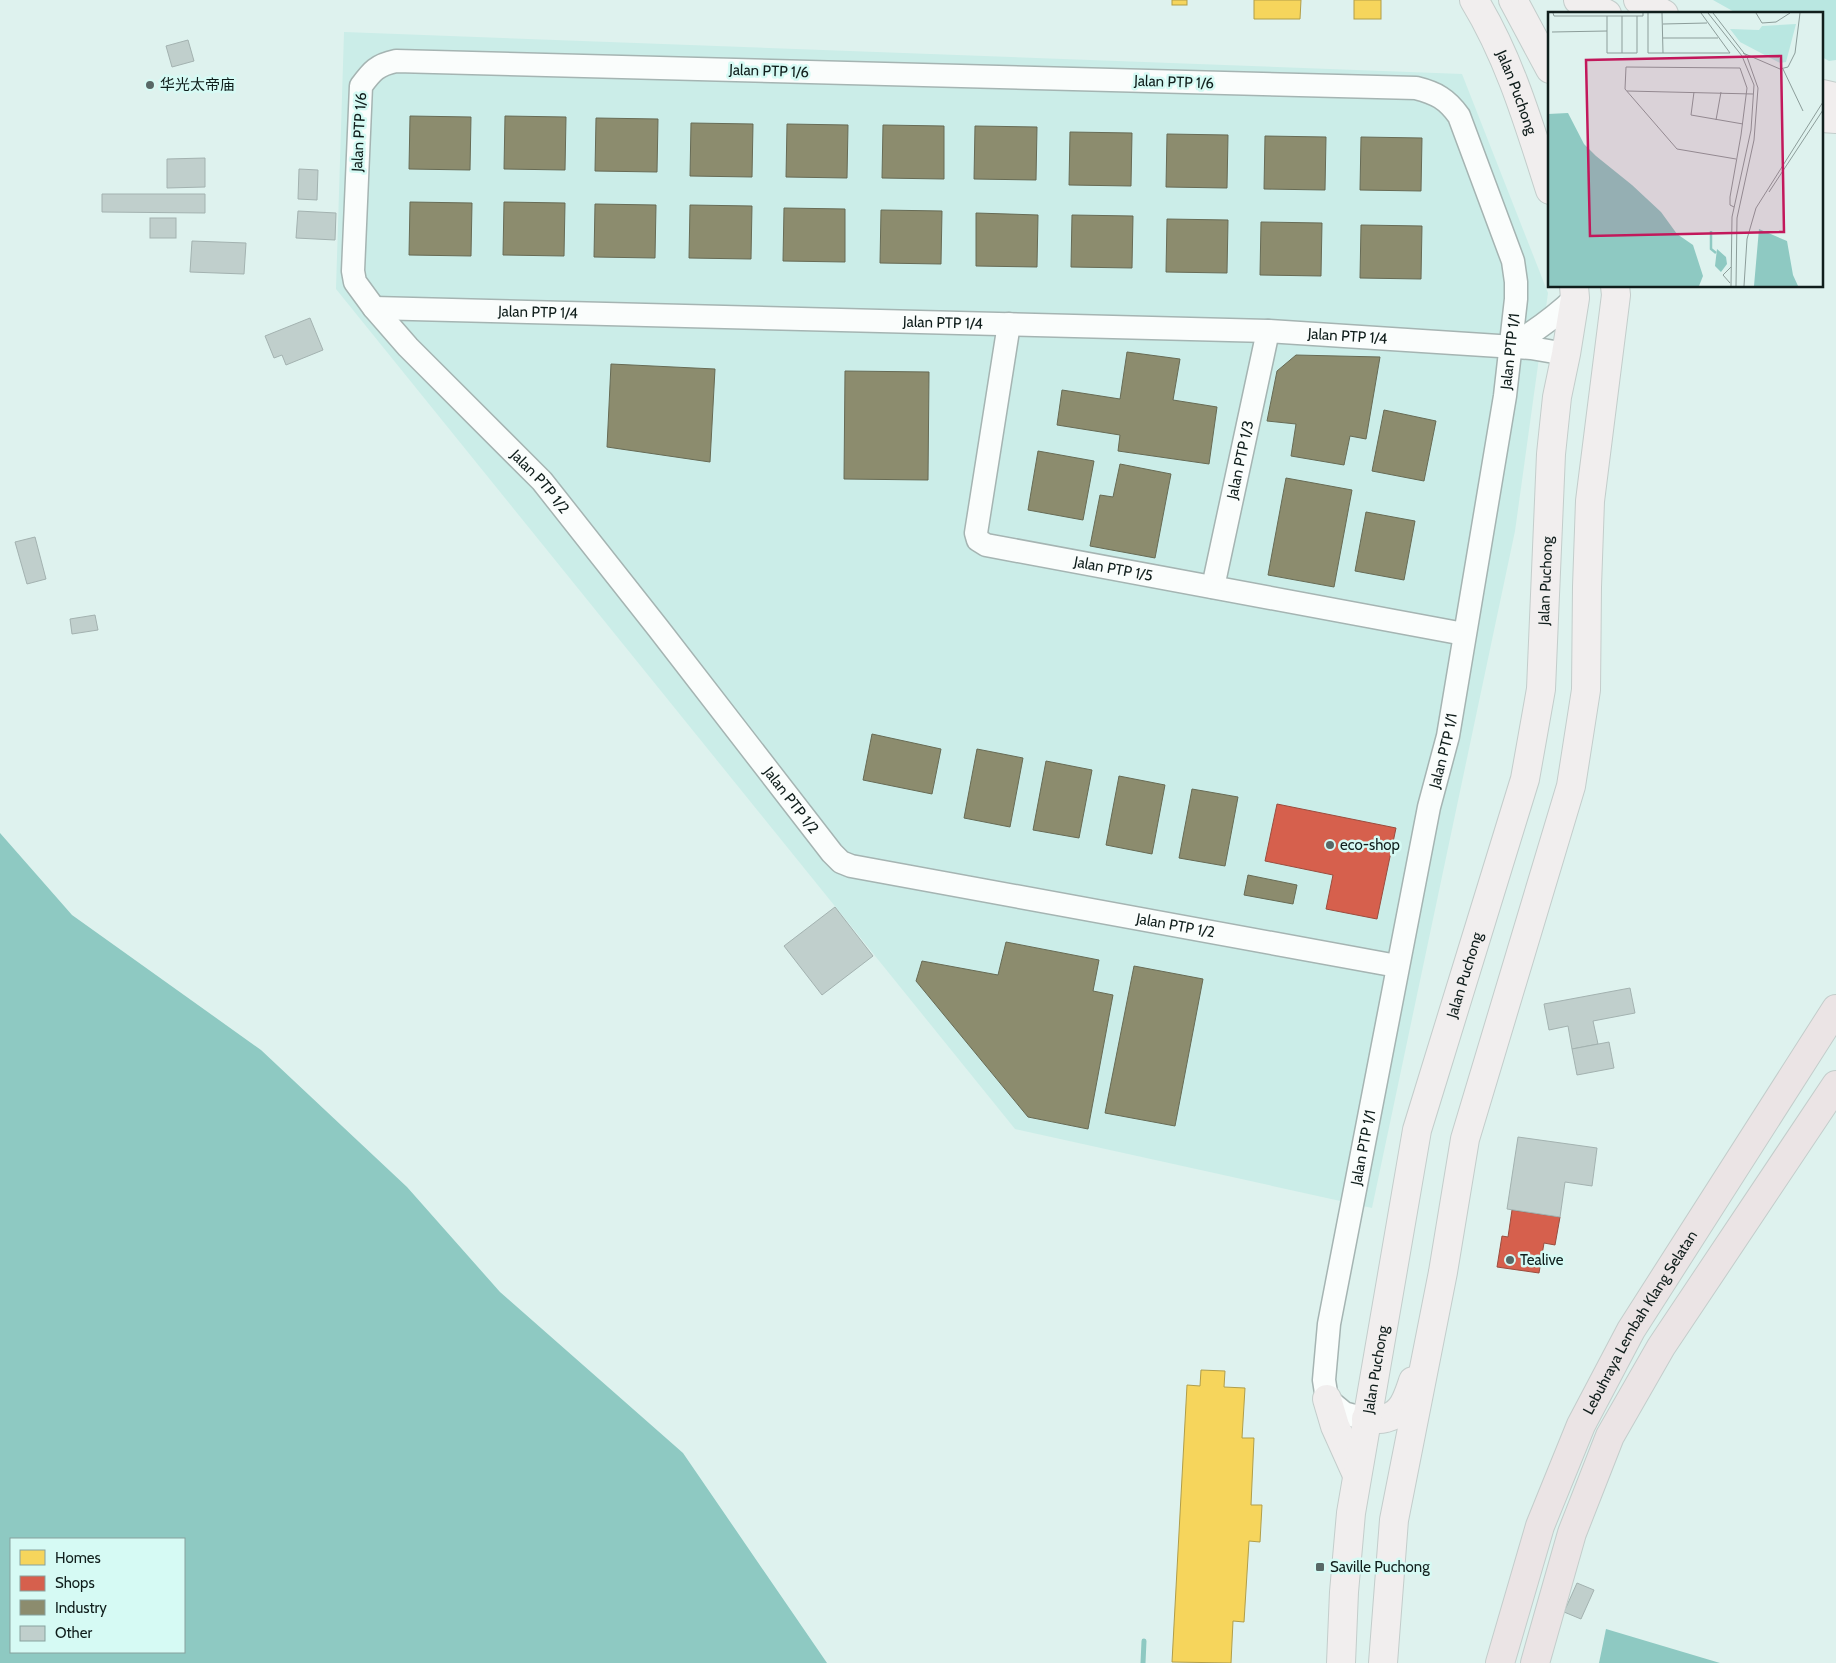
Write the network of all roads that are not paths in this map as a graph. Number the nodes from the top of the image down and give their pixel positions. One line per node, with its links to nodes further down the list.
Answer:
1 (1474, 0): 9 (main road, Jalan Puchong)
2 (1513, 0): 7 (main road)
3 (1578, 0): 5 (main road)
4 (1638, 0): 6 (main road)
5 (1603, 12)
6 (1660, 12)
7 (1548, 65)
8 (1416, 88): 12 (street, Jalan PTP 1/6); 15 (street, Jalan PTP 1/1)
9 (1548, 184)
10 (1615, 288): 17 (main road)
11 (1575, 292): 15 (street); 16 (main road, Jalan Puchong)
12 (374, 308): 13 (street, Jalan PTP 1/4); 20 (street, Jalan PTP 1/2)
13 (1009, 324): 14 (street, Jalan PTP 1/4); 18 (street, Jalan PTP 1/5)
14 (1268, 332): 15 (street, Jalan PTP 1/4); 18 (street, Jalan PTP 1/3)
15 (1511, 346): 16 (street, Jalan PTP 1/4); 19 (street, Jalan PTP 1/1)
16 (1566, 354): 17 (main road); 25 (main road, Jalan Puchong)
17 (1603, 390): 23 (main road)
18 (1213, 587): 19 (street, Jalan PTP 1/5)
19 (1464, 634): 20 (street, Jalan PTP 1/1)
20 (1397, 966): 24 (street, Jalan PTP 1/1)
21 (1836, 1009): 29 (highway, Lebuhraya Lembah Klang Selatan)
22 (1836, 1085): 30 (highway, Lebuhraya Lembah Klang Selatan)
23 (1443, 1272): 25 (main road); 28 (main road)
24 (1327, 1399): 25 (street); 26 (main road)
25 (1366, 1419): 26 (main road, Jalan Puchong)
26 (1357, 1475): 27 (main road, Jalan Puchong)
27 (1341, 1663)
28 (1384, 1663)
29 (1500, 1663)
30 (1535, 1663)

